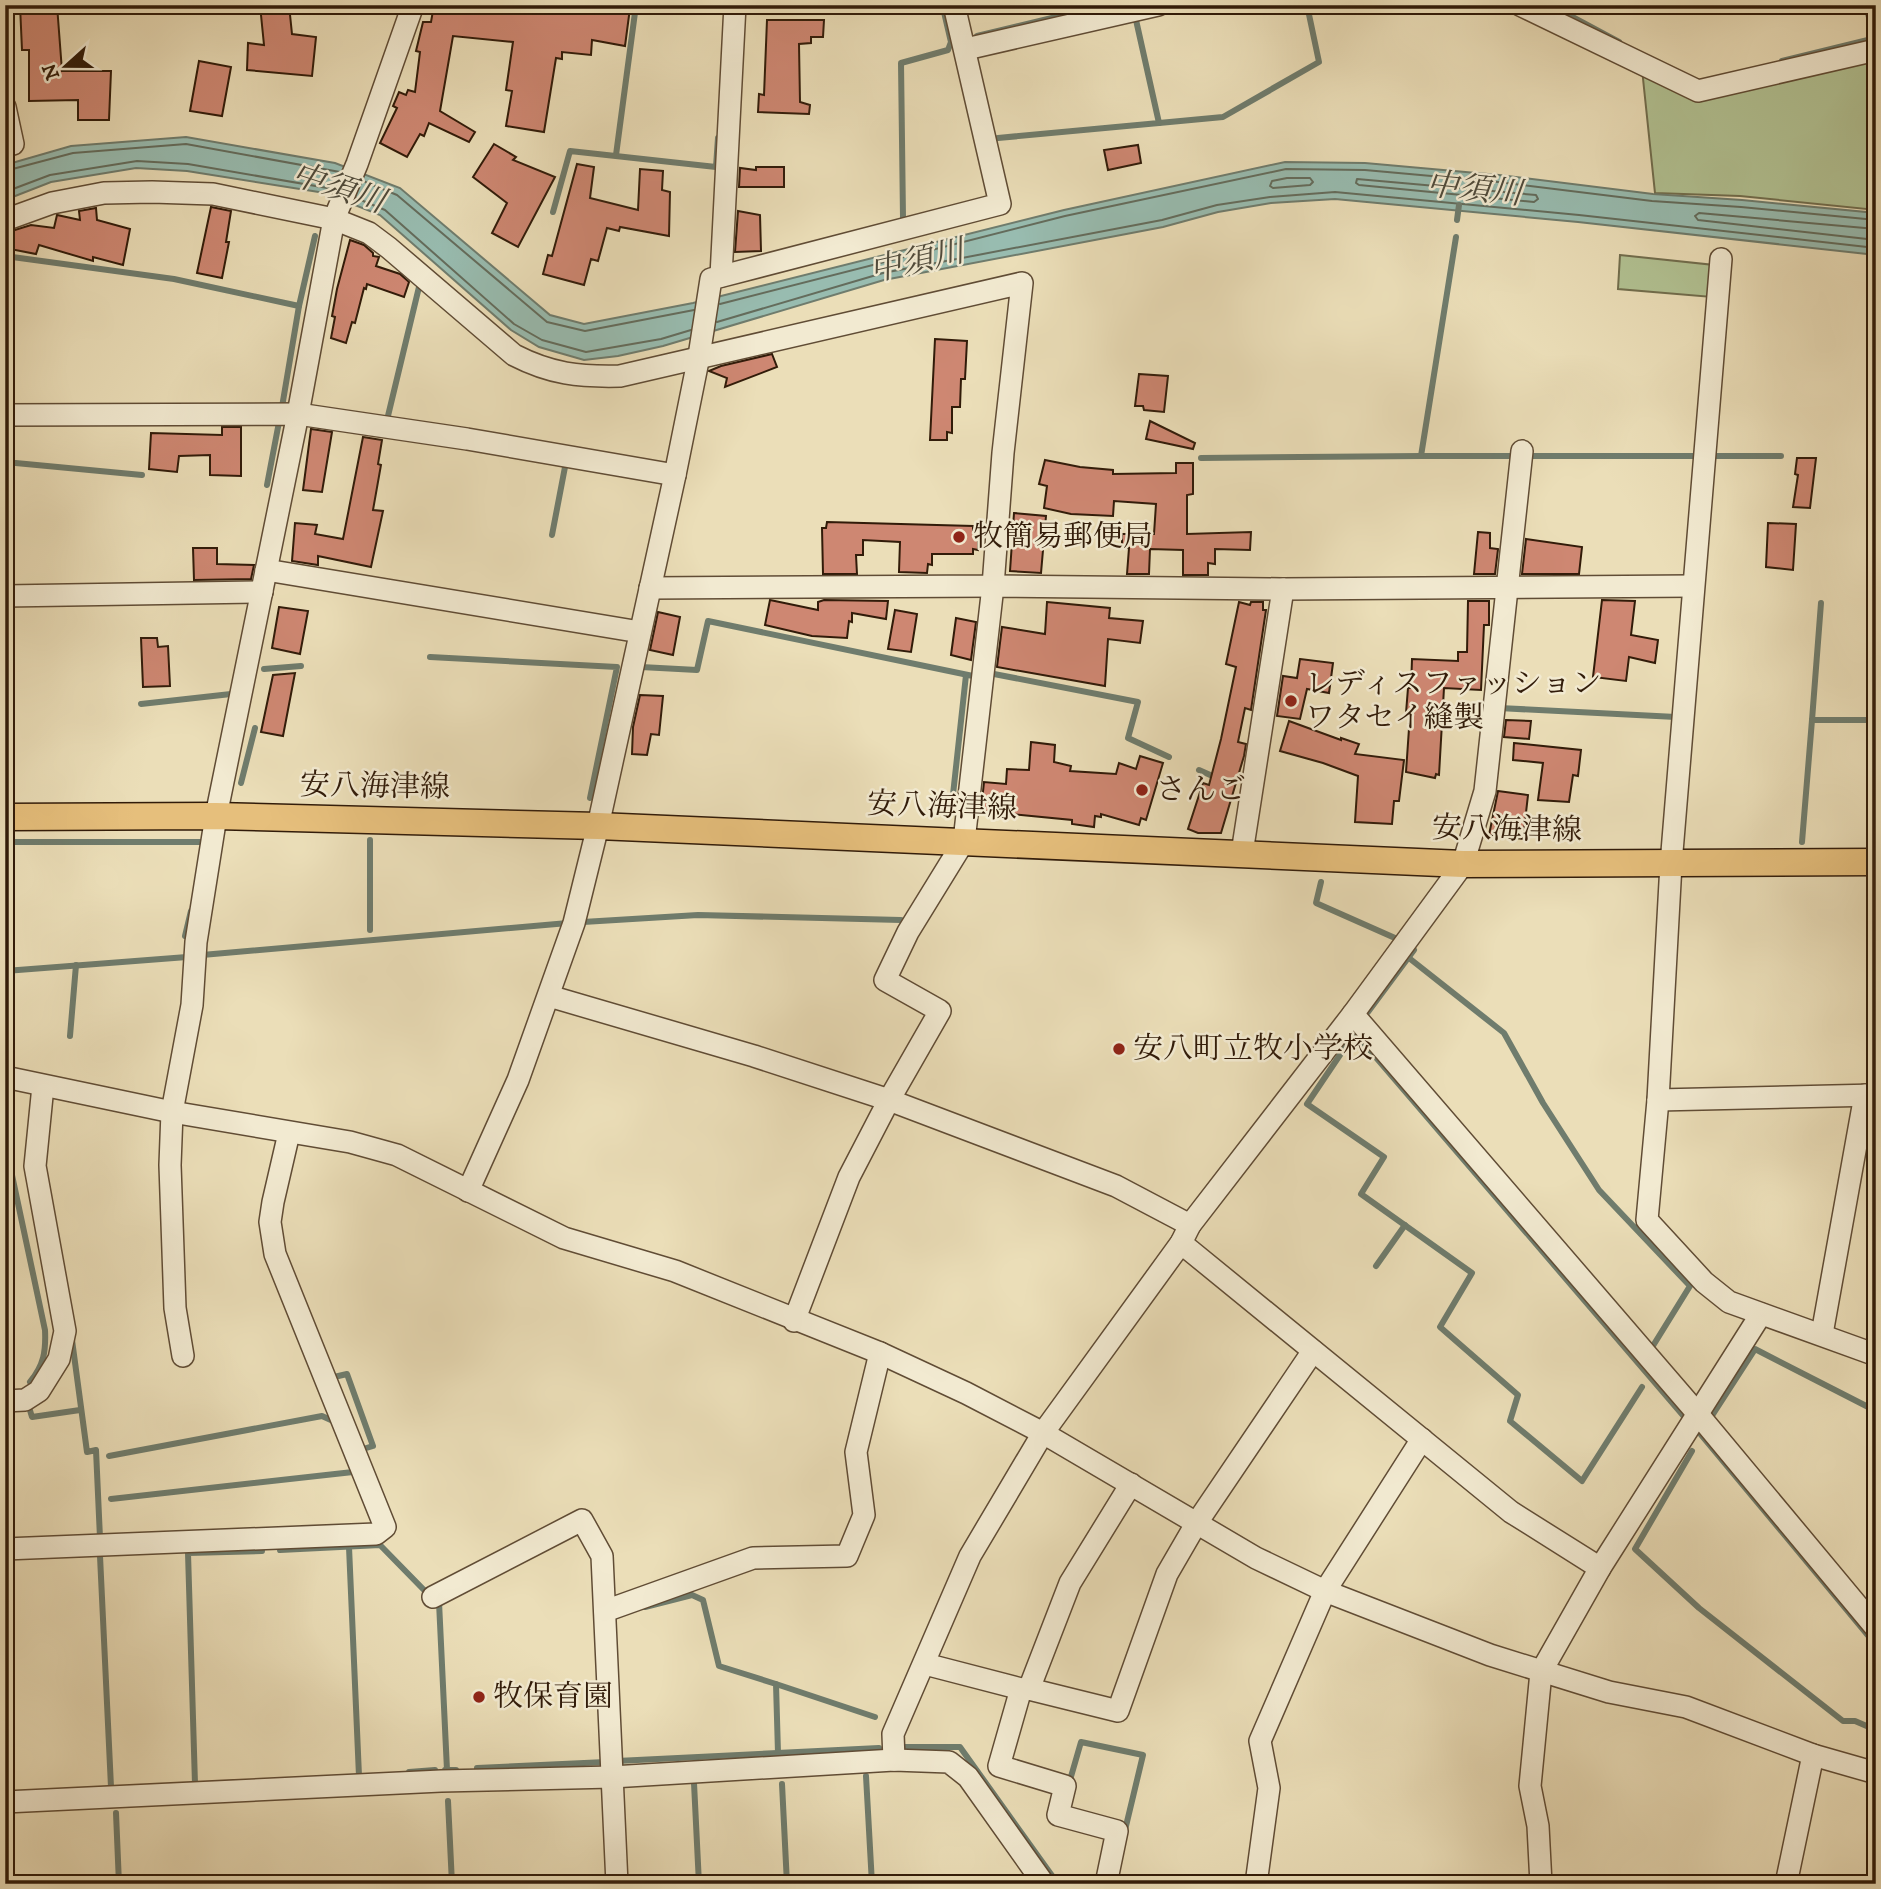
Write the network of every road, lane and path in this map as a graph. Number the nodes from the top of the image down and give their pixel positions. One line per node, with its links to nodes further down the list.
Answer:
1 (413, 5): 10 (street)
2 (735, 5): 13 (street)
3 (954, 5): 6 (street)
4 (1158, 5): 6 (street)
5 (1520, 5): 7 (street)
6 (966, 49): 13 (street)
7 (1876, 50)
8 (5, 107): 9 (street)
9 (13, 144)
10 (336, 213): 11 (street); 14 (street); 15 (street)
11 (5, 220)
12 (1721, 259): 22 (street)
13 (715, 285): 14 (street)
14 (701, 347): 18 (street); 20 (street)
15 (298, 414): 16 (street); 18 (street); 19 (street)
16 (5, 415)
17 (1522, 450): 21 (street)
18 (675, 475): 23 (street)
19 (266, 570): 25 (street); 27 (street)
20 (993, 586): 23 (street); 24 (street); 31 (street)
21 (1506, 586): 22 (street); 24 (street); 34 (street)
22 (1693, 586): 35 (street)
23 (650, 588): 27 (street)
24 (1283, 589): 32 (street)
25 (262, 592): 26 (street); 28 (street)
26 (5, 596)
27 (640, 632): 30 (street)
28 (216, 816): 29 (main road, 安八海津線); 30 (main road, 安八海津線); 43 (street)
29 (5, 817)
30 (597, 826): 31 (main road, 安八海津線); 36 (street)
31 (964, 841): 32 (main road, 安八海津線); 41 (street)
32 (1242, 853): 34 (main road, 安八海津線)
33 (1876, 862): 35 (main road, 安八海津線)
34 (1463, 864): 35 (main road, 安八海津線); 37 (street)
35 (1671, 864): 42 (street)
36 (549, 996): 41 (street); 45 (street)
37 (1353, 1014): 46 (street); 55 (street)
38 (5, 1077): 39 (street)
39 (43, 1086): 43 (street); 54 (street)
40 (1870, 1095): 42 (street); 49 (street)
41 (889, 1100): 46 (street); 48 (street)
42 (1658, 1100): 47 (street)
43 (172, 1112): 44 (street); 53 (street)
44 (289, 1133): 45 (street); 60 (street)
45 (468, 1191): 48 (street)
46 (1186, 1234): 50 (street); 56 (street)
47 (1761, 1314): 49 (street); 55 (street)
48 (794, 1321): 51 (street)
49 (1822, 1334): 52 (street)
50 (1314, 1351): 57 (street); 59 (street)
51 (880, 1353): 56 (street); 64 (street)
52 (1876, 1354)
53 (183, 1356)
54 (5, 1401)
55 (1698, 1413): 61 (street); 65 (street)
56 (1043, 1433): 58 (street); 66 (street)
57 (1422, 1439): 61 (street); 62 (street)
58 (1132, 1484): 59 (street); 68 (street)
59 (1196, 1524): 62 (street); 68 (street)
60 (5, 1549)
61 (1600, 1568): 67 (street)
62 (1325, 1591): 67 (street); 77 (street)
63 (433, 1597): 64 (street)
64 (605, 1611): 72 (street)
65 (1876, 1628)
66 (925, 1664): 68 (street); 70 (street)
67 (1541, 1672): 69 (street); 78 (street)
68 (1025, 1689): 76 (street)
69 (1813, 1755): 71 (street); 79 (street)
70 (894, 1760): 72 (street); 75 (street)
71 (1876, 1773)
72 (612, 1777): 73 (street); 74 (street)
73 (5, 1802)
74 (617, 1884)
75 (1044, 1884)
76 (1106, 1884)
77 (1256, 1884)
78 (1541, 1884)
79 (1786, 1884)

